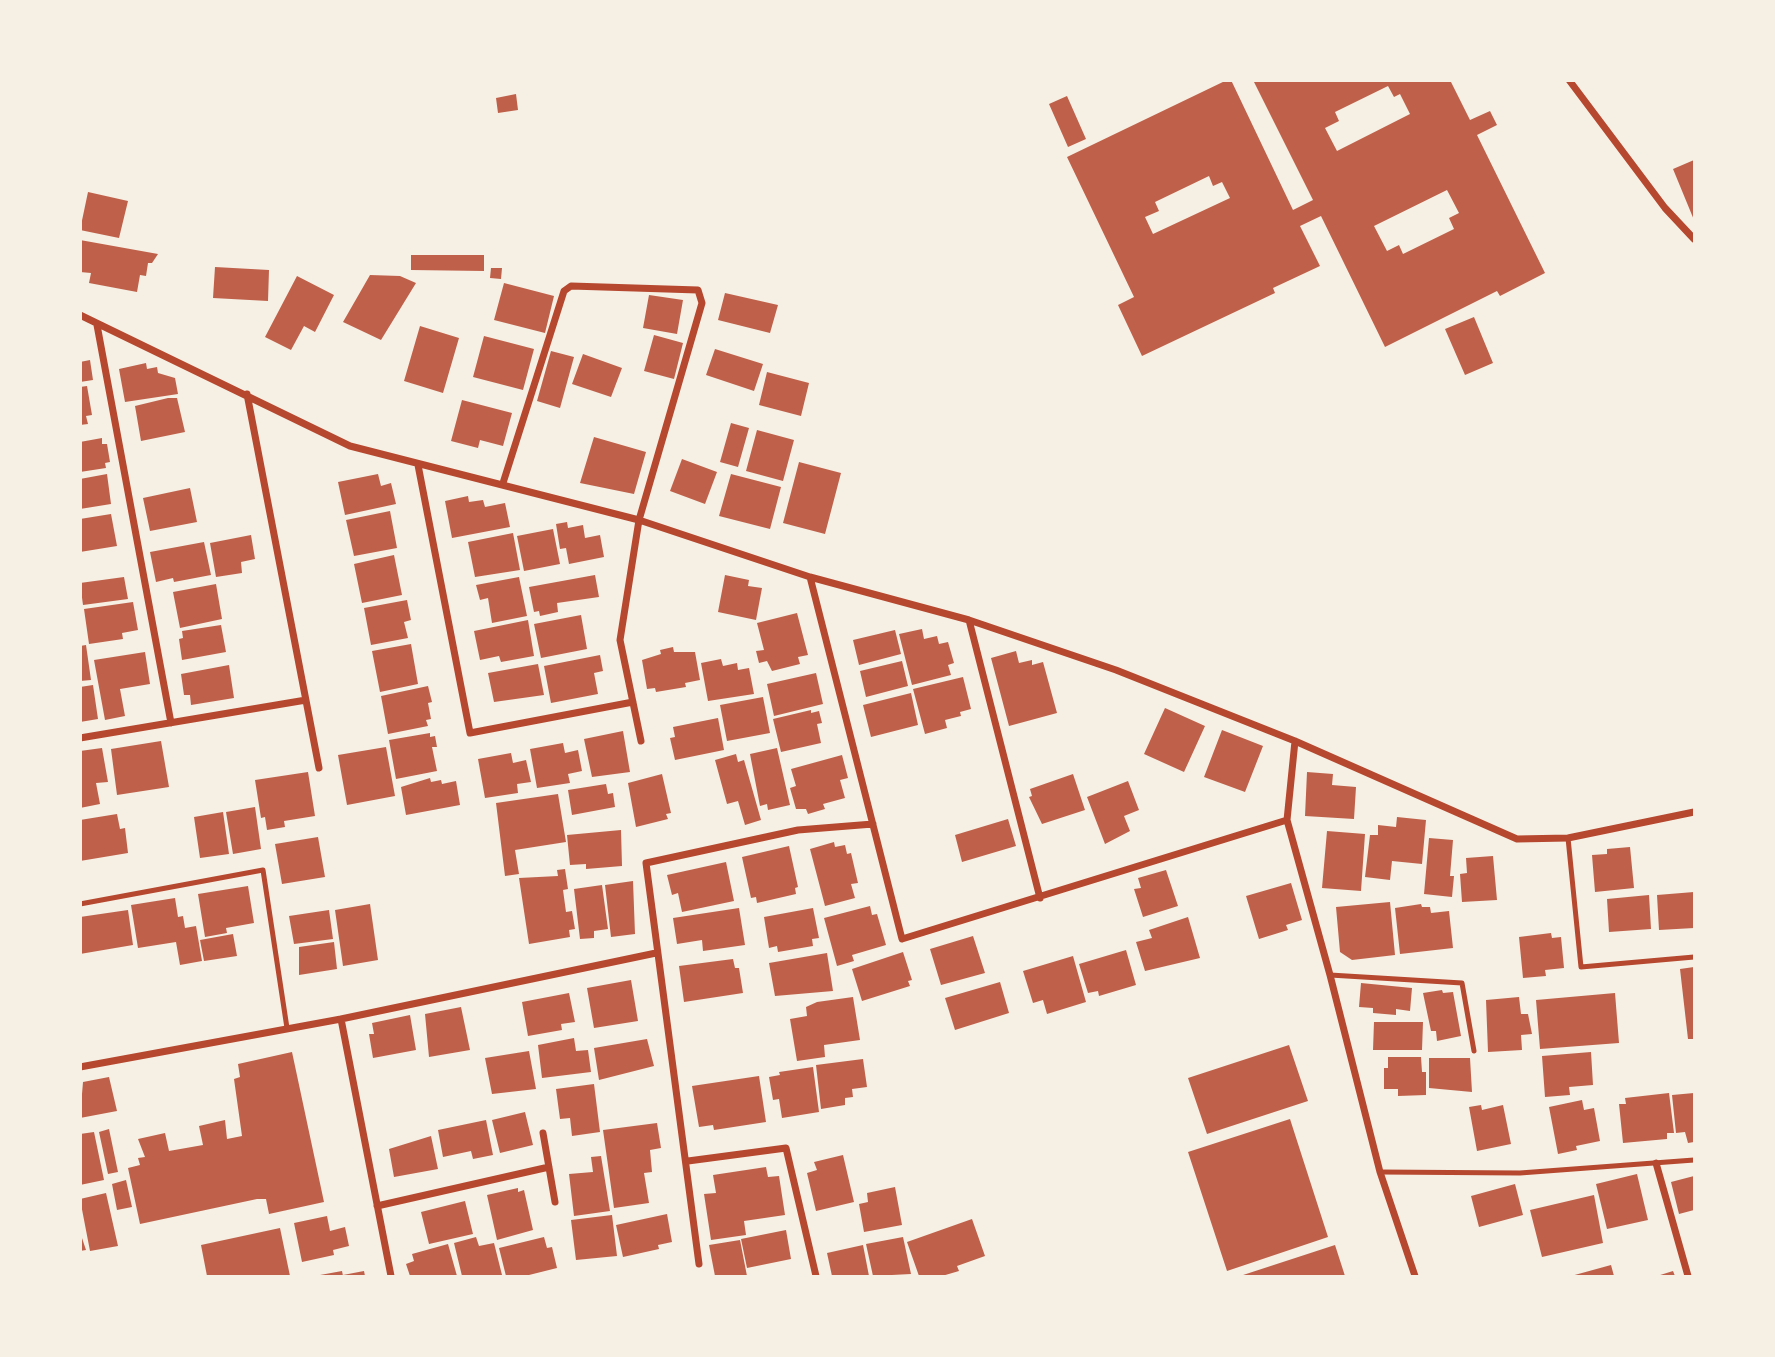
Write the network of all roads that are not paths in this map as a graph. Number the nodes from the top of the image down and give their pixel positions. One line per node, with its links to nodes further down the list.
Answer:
1 (1569, 80): 2 (street)
2 (1695, 239)
3 (80, 315): 4 (street)
4 (97, 325): 5 (street); 13 (street)
5 (247, 394): 6 (street); 11 (street)
6 (418, 465): 7 (street); 12 (street)
7 (503, 483): 8 (street); 8 (street)
8 (639, 520): 9 (street); 12 (street)
9 (810, 577): 10 (street); 20 (street)
10 (969, 620): 16 (street); 22 (street)
11 (306, 700): 13 (street); 17 (street)
12 (633, 702): 15 (street)
13 (172, 723): 14 (street)
14 (80, 738)
15 (642, 741)
16 (1296, 741): 19 (street); 21 (street)
17 (319, 768)
18 (1695, 812): 21 (street)
19 (1287, 820): 22 (street); 26 (street)
20 (873, 824): 22 (street); 24 (street)
21 (1568, 838): 25 (lane)
22 (1041, 898)
23 (80, 904): 28 (lane)
24 (656, 953): 27 (street); 33 (street)
25 (1695, 957)
26 (1330, 975): 29 (lane); 36 (street)
27 (341, 1019): 28 (street); 38 (street)
28 (287, 1028): 30 (street)
29 (1474, 1051)
30 (80, 1067)
31 (543, 1133): 35 (street)
32 (1695, 1160): 34 (lane)
33 (688, 1161): 39 (street); 41 (street)
34 (1656, 1163): 36 (lane); 43 (street)
35 (549, 1167): 37 (street); 38 (street)
36 (1380, 1172): 42 (street)
37 (555, 1202)
38 (377, 1206): 40 (street)
39 (699, 1264)
40 (391, 1276)
41 (816, 1276)
42 (1415, 1276)
43 (1688, 1276)

